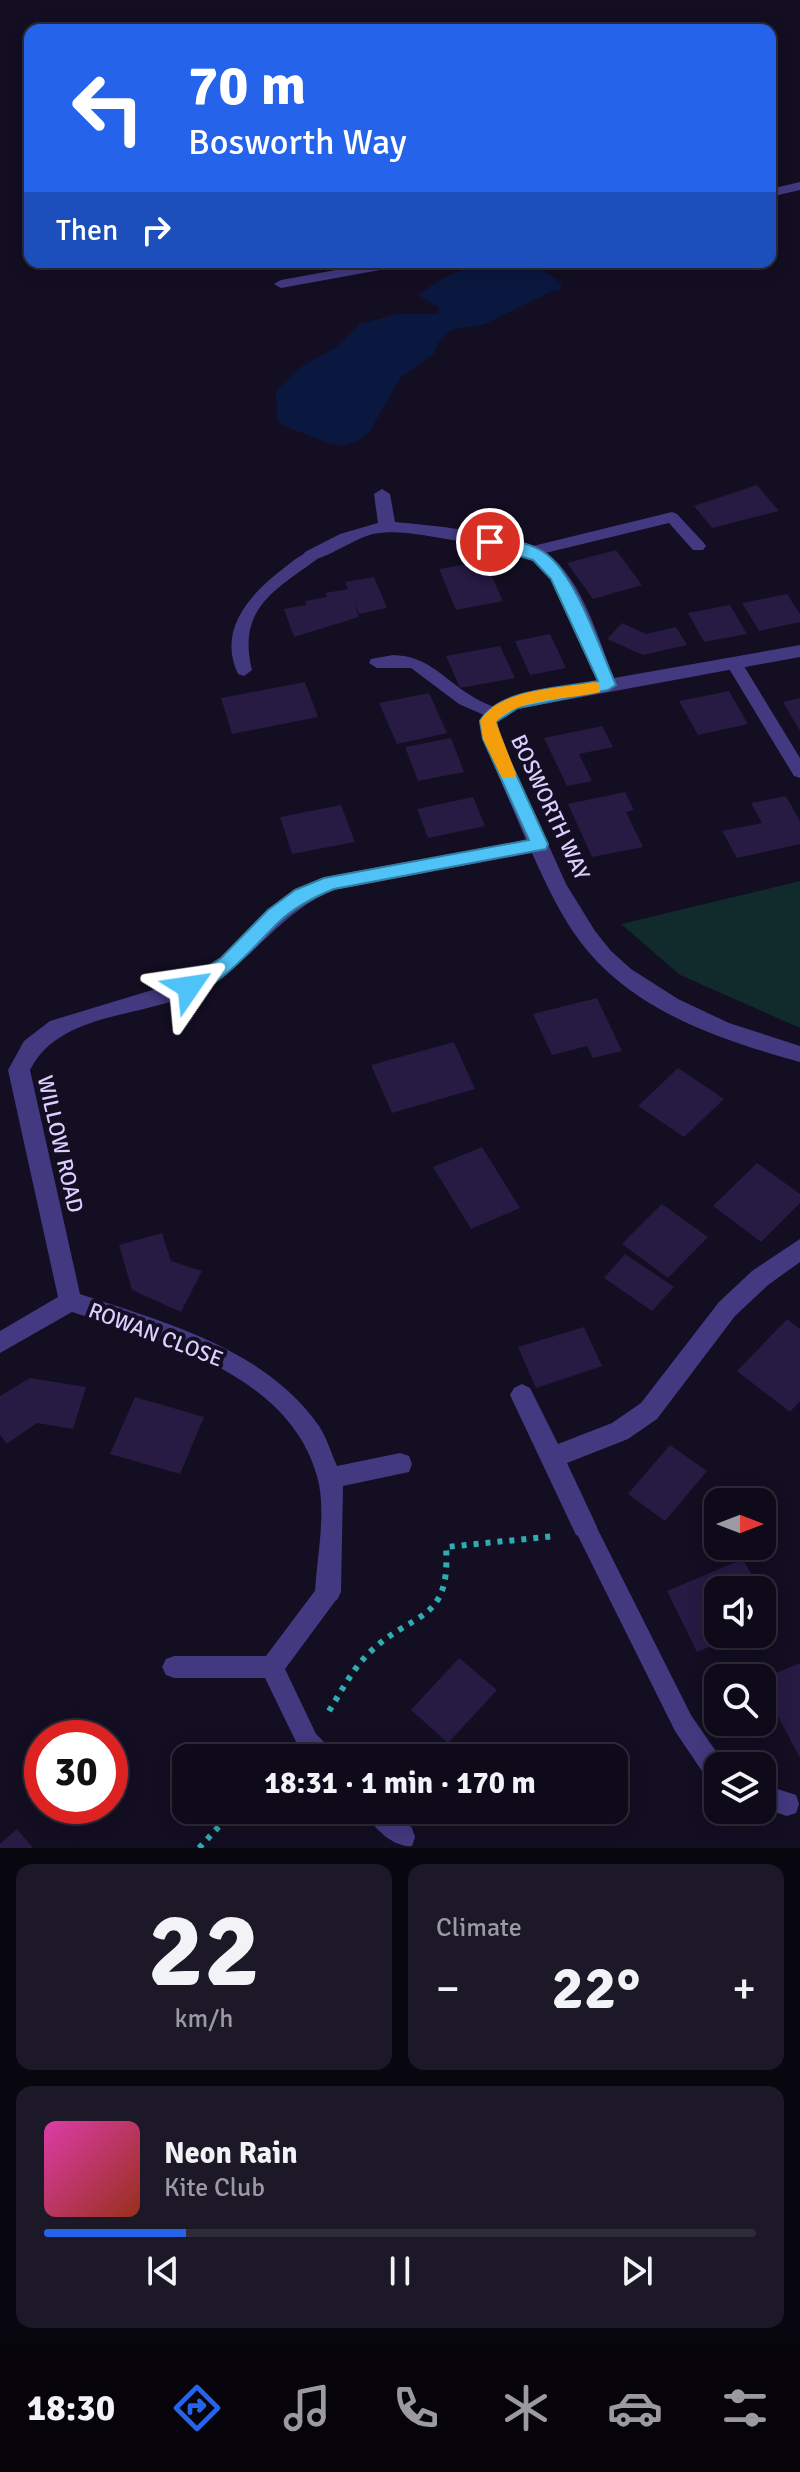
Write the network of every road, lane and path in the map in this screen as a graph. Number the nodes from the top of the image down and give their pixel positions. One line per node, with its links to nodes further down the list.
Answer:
1 (800, 186): 2 (lane)
2 (776, 192)
3 (369, 268): 4 (lane)
4 (281, 284)
5 (382, 494): 6 (street)
6 (387, 526): 8 (street); 9 (street)
7 (698, 546): 8 (lane)
8 (529, 552): 14 (street)
9 (311, 556): 13 (lane)
10 (800, 651): 11 (street, BOSWORTH WAY)
11 (733, 662): 14 (street, BOSWORTH WAY); 16 (lane)
12 (377, 663): 15 (lane)
13 (244, 670)
14 (608, 685): 15 (street, BOSWORTH WAY)
15 (493, 713): 17 (street, BOSWORTH WAY)
16 (800, 772)
17 (540, 844): 18 (street, BOSWORTH WAY); 20 (street, WILLOW ROAD)
18 (800, 1054)
19 (800, 1249): 23 (street)
20 (70, 1301): 21 (street); 25 (street, ROWAN CLOSE)
21 (0, 1343)
22 (522, 1395): 23 (street)
23 (553, 1457): 26 (street)
24 (400, 1464): 25 (street)
25 (330, 1478): 27 (street, ROWAN CLOSE)
26 (585, 1527): 31 (path); 32 (lane)
27 (328, 1592): 29 (lane)
28 (174, 1667): 29 (lane)
29 (272, 1667): 30 (lane)
30 (313, 1744)
31 (319, 1744)
32 (704, 1754)
33 (776, 1800): 34 (lane)
34 (787, 1804)
35 (221, 1824): 38 (path)
36 (390, 1824): 37 (lane)
37 (403, 1837)
38 (199, 1848)

